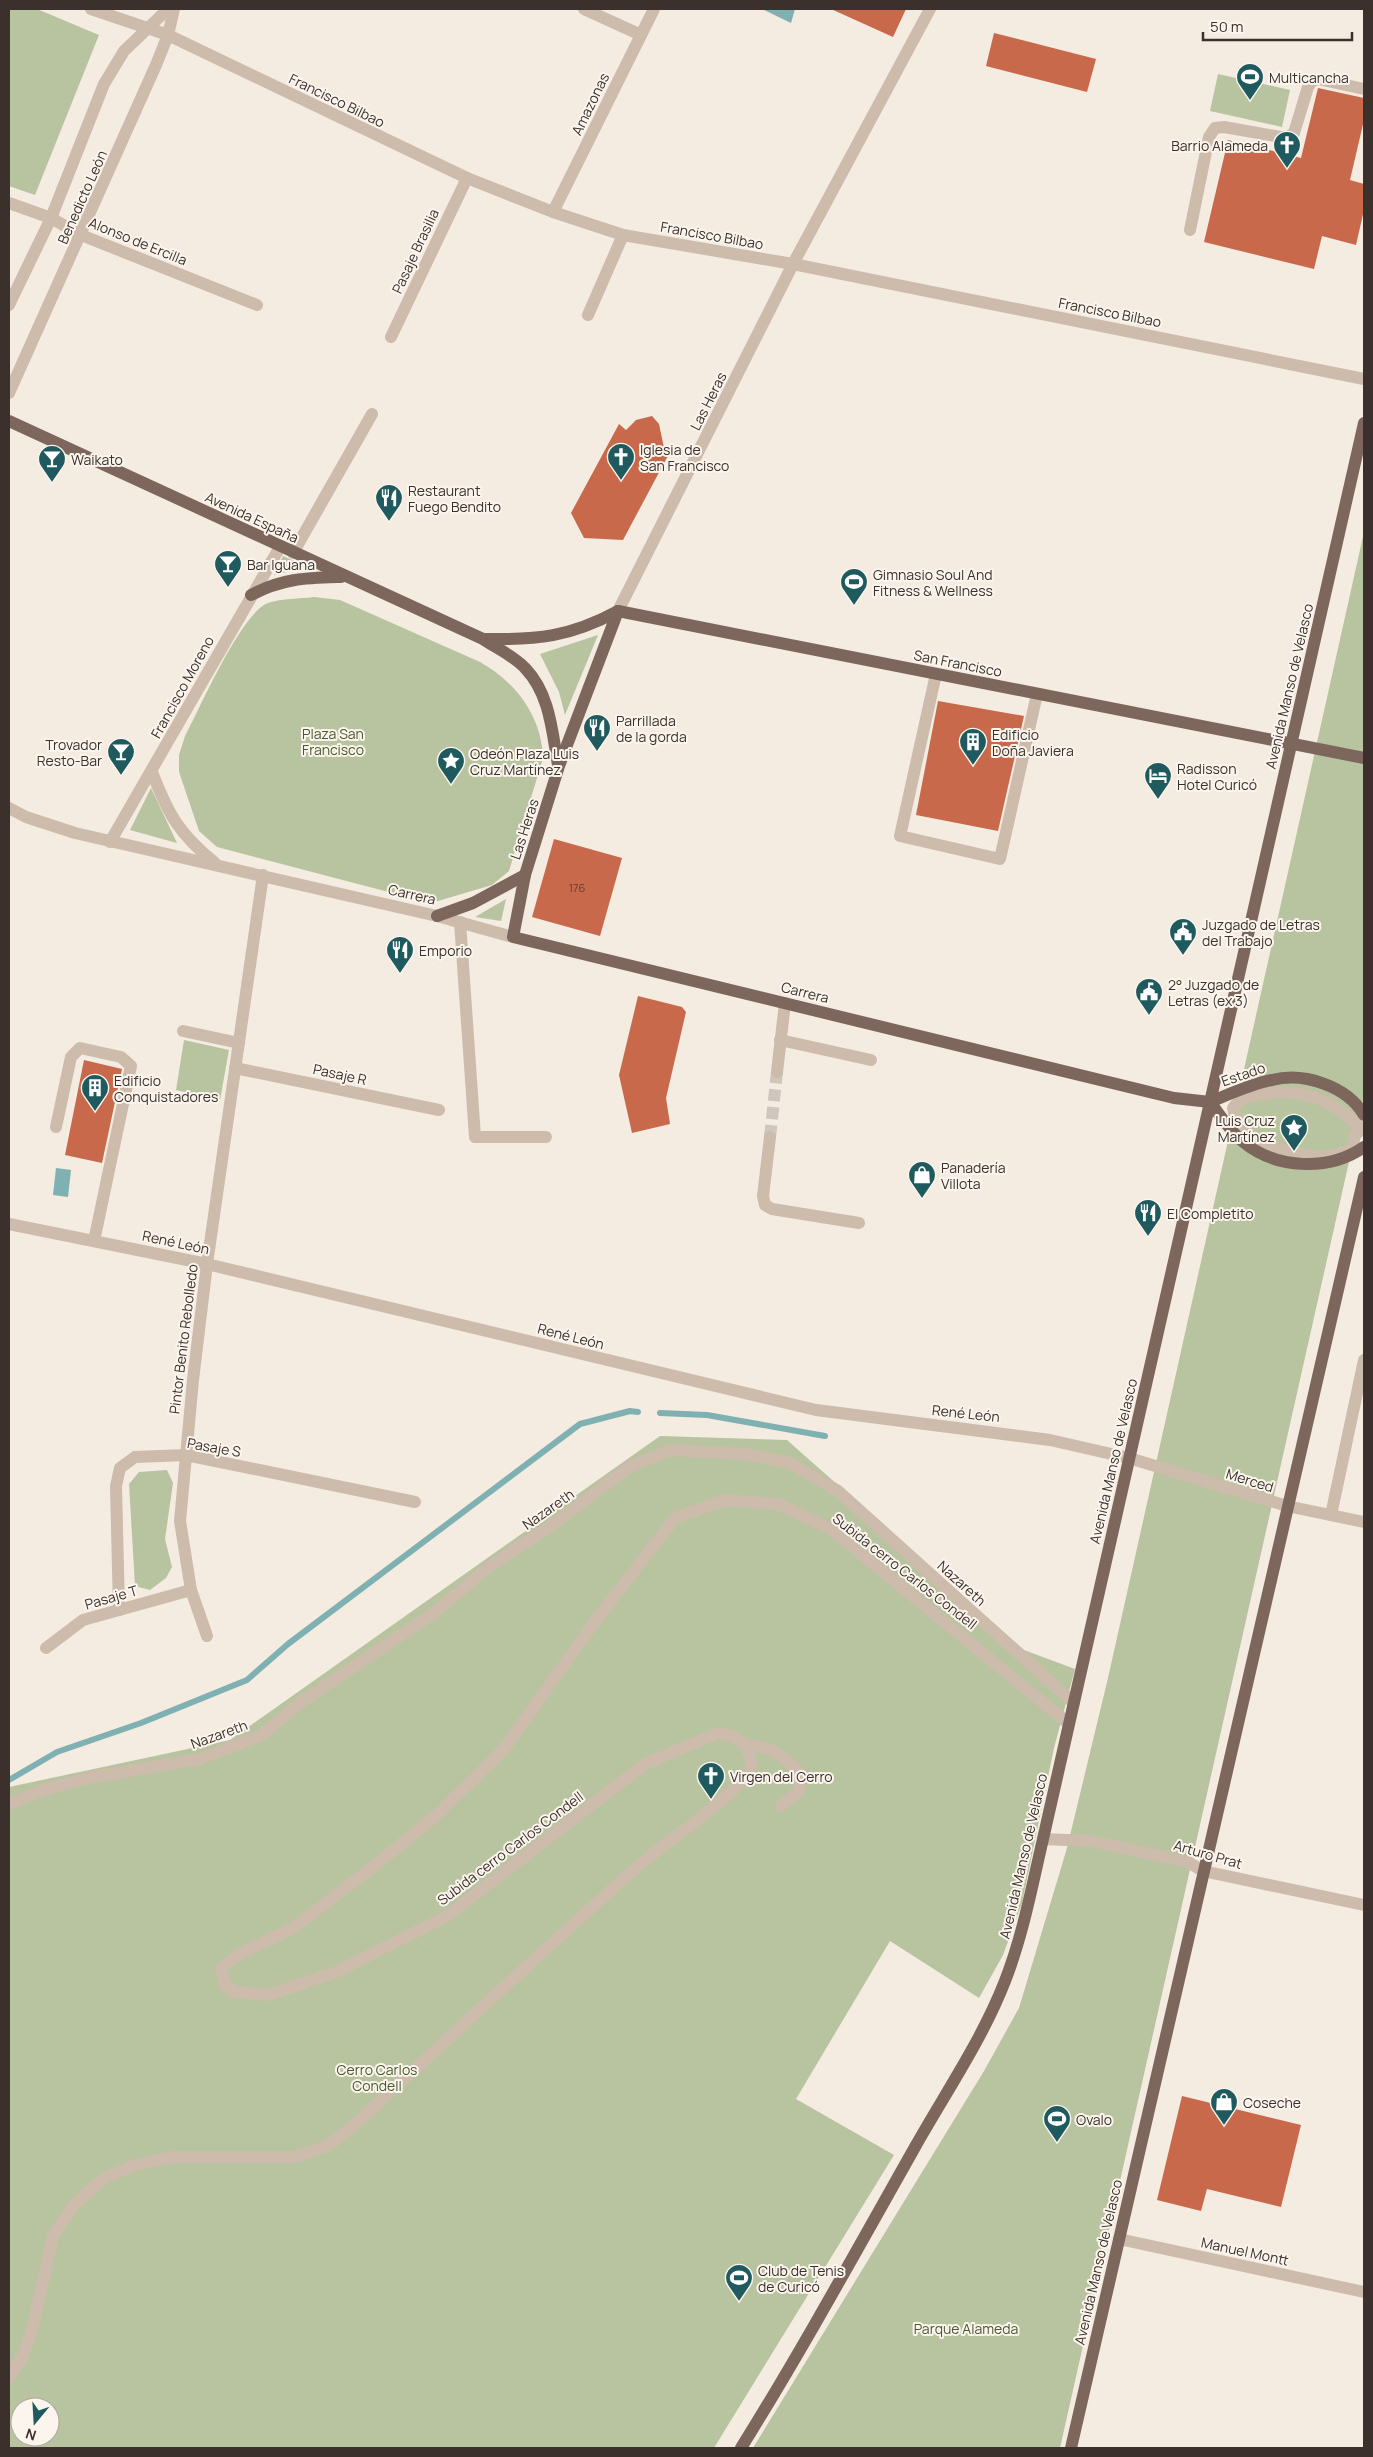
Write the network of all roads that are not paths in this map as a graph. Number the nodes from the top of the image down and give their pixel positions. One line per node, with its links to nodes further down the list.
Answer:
1 (91, 9): 7 (street, Francisco Bilbao)
2 (168, 9): 7 (street, Benedicto León)
3 (174, 9): 8 (street, Benedicto León)
4 (584, 9): 9 (street)
5 (654, 9): 9 (street, Amazonas)
6 (930, 9): 18 (street, Las Heras)
7 (148, 28): 8 (street, Francisco Bilbao); 14 (street, Benedicto León)
8 (168, 34): 11 (street, Francisco Bilbao); 16 (street, Benedicto León)
9 (641, 35): 13 (street, Amazonas)
10 (1364, 89): 15 (street)
11 (466, 178): 13 (street, Francisco Bilbao); 22 (street, Pasaje Brasilia)
12 (9, 203): 14 (street, Alonso de Ercilla)
13 (553, 212): 17 (street, Francisco Bilbao)
14 (51, 218): 16 (street, Alonso de Ercilla); 19 (street, Benedicto León)
15 (1190, 230)
16 (81, 235): 20 (street, Alonso de Ercilla); 24 (street, Benedicto León)
17 (623, 235): 18 (street, Francisco Bilbao); 21 (street)
18 (793, 264): 23 (street, Francisco Bilbao); 32 (street, Las Heras)
19 (9, 305)
20 (257, 306)
21 (588, 315)
22 (391, 337)
23 (1364, 379)
24 (9, 393)
25 (372, 414): 29 (street)
26 (9, 421): 28 (main road, Avenida España)
27 (1364, 423): 36 (main road, Avenida Manso de Velasco)
28 (280, 547): 29 (main road, Avenida España); 31 (street, Francisco Moreno)
29 (292, 552): 30 (main road, Avenida España)
30 (346, 577): 31 (main road); 33 (main road, Avenida España)
31 (252, 595): 39 (street, Francisco Moreno)
32 (618, 611): 33 (main road, Avenida España); 34 (main road, San Francisco); 38 (main road, Las Heras)
33 (483, 639): 38 (main road, Avenida España)
34 (936, 674): 35 (main road, San Francisco); 35 (street)
35 (1037, 694): 36 (main road, San Francisco)
36 (1291, 744): 37 (main road, San Francisco); 55 (main road, Avenida Manso de Velasco)
37 (1364, 758)
38 (559, 766): 44 (main road, Las Heras)
39 (152, 772): 41 (street, Francisco Moreno); 42 (street, Carrera)
40 (9, 808): 41 (street, Carrera)
41 (110, 842): 42 (street, Carrera)
42 (216, 864): 43 (street, Carrera)
43 (263, 875): 45 (street, Carrera); 51 (street, Pintor Benito Rebolledo)
44 (524, 875): 45 (main road); 47 (main road, Las Heras)
45 (437, 916): 46 (street, Carrera)
46 (460, 922): 47 (street, Carrera); 60 (street)
47 (514, 937): 48 (main road, Carrera)
48 (785, 1003): 50 (street); 55 (main road, Carrera)
49 (183, 1031): 51 (street)
50 (780, 1040): 52 (street); 54 (street)
51 (239, 1043): 53 (street, Pintor Benito Rebolledo)
52 (870, 1060)
53 (235, 1068): 56 (street, Pasaje R); 67 (street, Pintor Benito Rebolledo)
54 (777, 1072)
55 (1210, 1102): 57 (main road, Estado); 62 (main road); 70 (main road, Avenida Manso de Velasco)
56 (440, 1110)
57 (1364, 1114)
58 (56, 1127): 66 (street)
59 (1355, 1135): 59 (street)
60 (546, 1137)
61 (770, 1137): 64 (street)
62 (1364, 1147)
63 (1364, 1177): 72 (main road, Avenida Manso de Velasco)
64 (859, 1222)
65 (9, 1224): 66 (street, René León)
66 (94, 1241): 67 (street, René León)
67 (207, 1264): 69 (street, Pintor Benito Rebolledo); 70 (street, René León)
68 (1364, 1360): 73 (street)
69 (186, 1455): 71 (street, Pasaje S); 75 (street, Pintor Benito Rebolledo); 76 (street, Pasaje S)
70 (1129, 1458): 72 (street, Merced); 79 (main road, Avenida Manso de Velasco)
71 (415, 1502)
72 (1286, 1506): 73 (street, Merced); 85 (main road, Avenida Manso de Velasco)
73 (1331, 1516): 74 (street, Merced)
74 (1364, 1522)
75 (191, 1590): 76 (street, Pasaje T); 77 (street, Pintor Benito Rebolledo)
76 (119, 1610): 78 (street, Pasaje T)
77 (207, 1636)
78 (46, 1648)
79 (1074, 1703): 80 (main road, Avenida Manso de Velasco); 82 (street, Nazareth)
80 (1069, 1724): 81 (street, Subida cerro Carlos Condell); 84 (main road, Avenida Manso de Velasco)
81 (746, 1745): 83 (street); 89 (street)
82 (9, 1804)
83 (781, 1806)
84 (1043, 1838): 85 (street, Arturo Prat); 90 (main road, Avenida Manso de Velasco)
85 (1203, 1871): 86 (street, Arturo Prat); 87 (main road, Avenida Manso de Velasco)
86 (1364, 1905)
87 (1119, 2239): 88 (street, Manuel Montt); 91 (main road, Avenida Manso de Velasco)
88 (1364, 2292)
89 (9, 2378)
90 (741, 2448)
91 (1070, 2448)

